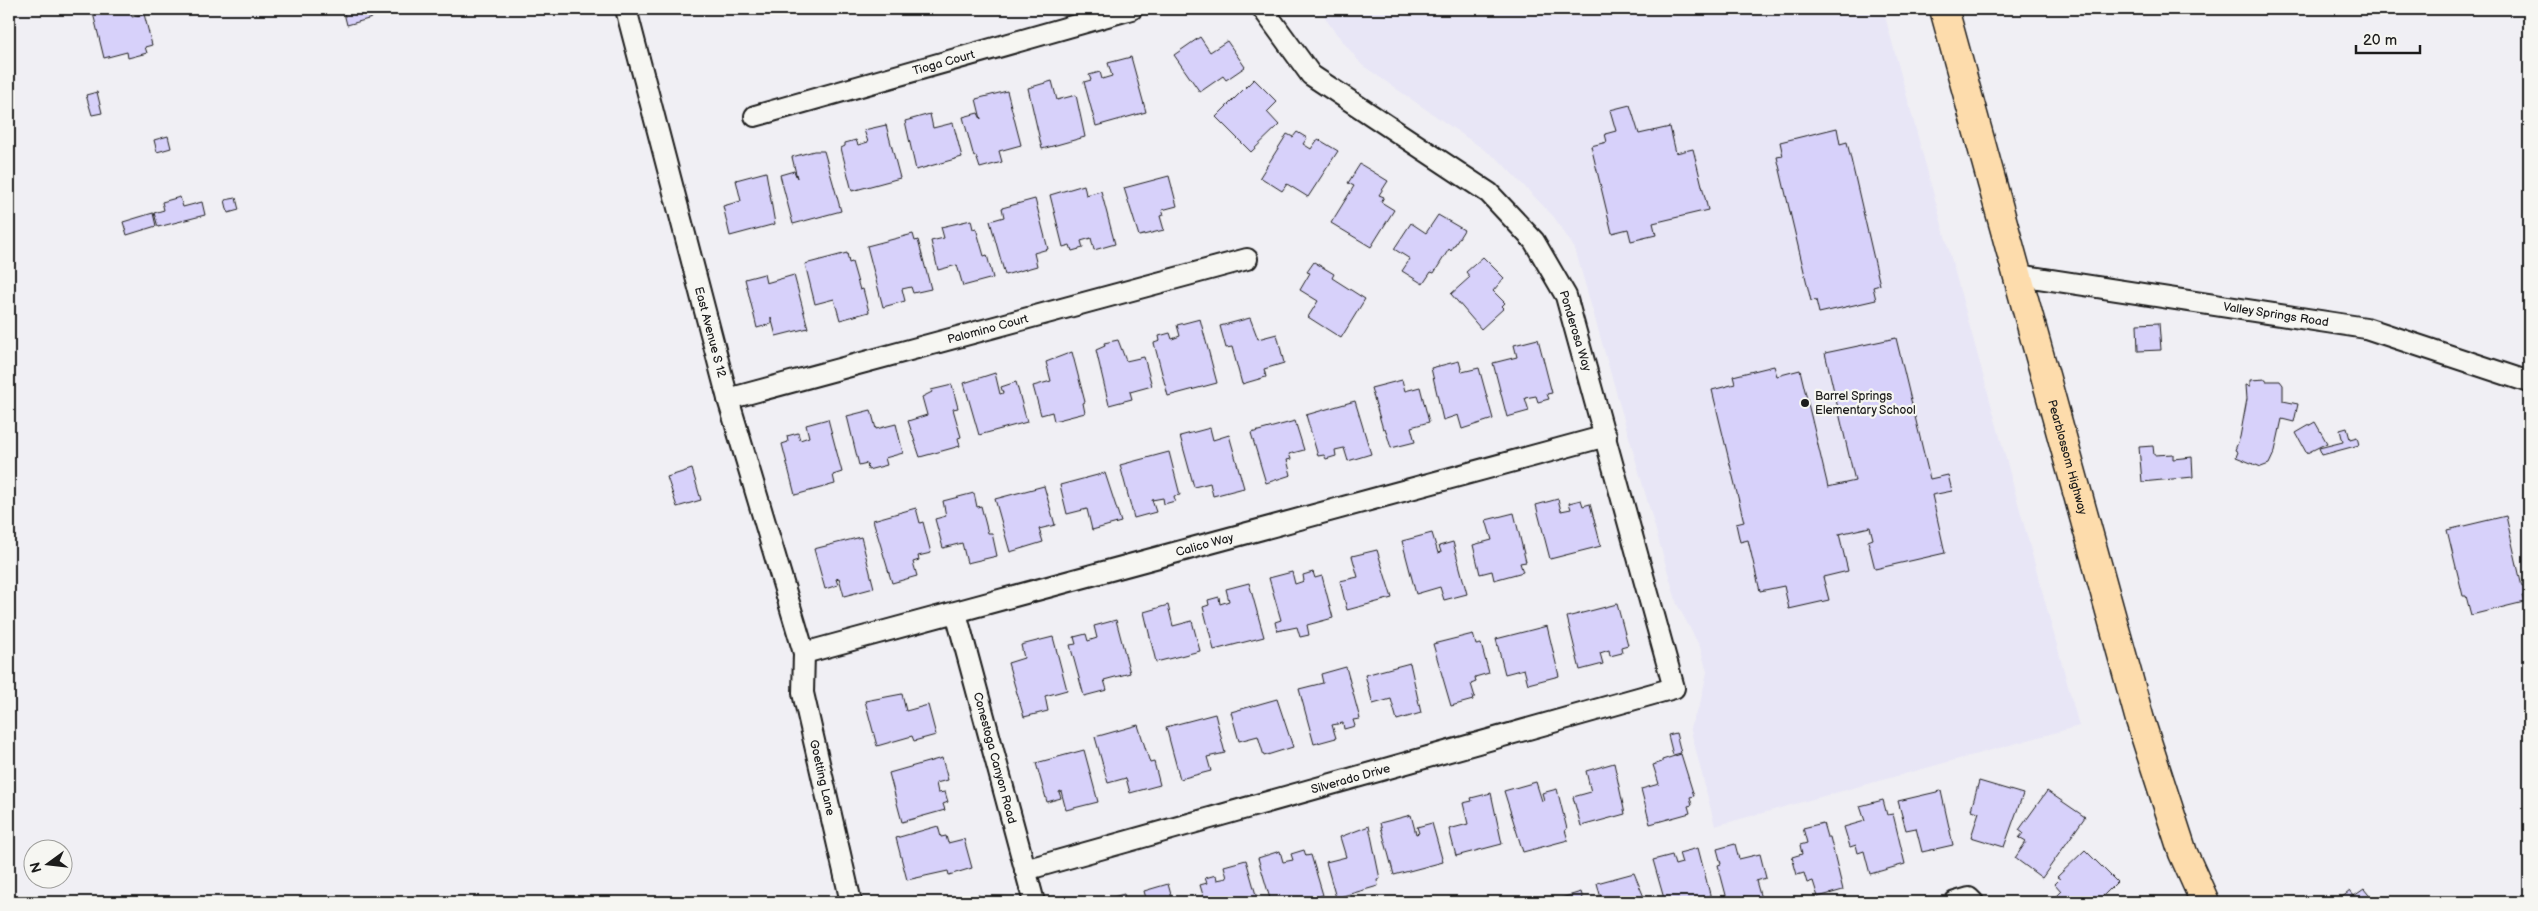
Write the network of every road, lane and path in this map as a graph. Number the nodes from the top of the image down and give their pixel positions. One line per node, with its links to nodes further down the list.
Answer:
1 (626, 9): 9 (street, East Avenue S 12)
2 (1132, 9): 5 (street, Tioga Court)
3 (1264, 9): 10 (street, Ponderosa Way)
4 (1944, 9): 7 (main road, Pearblossom Highway)
5 (754, 116)
6 (1247, 259): 9 (street, Palomino Court)
7 (2018, 275): 8 (street, Valley Springs Road); 17 (main road, Pearblossom Highway)
8 (2529, 382)
9 (728, 399): 12 (street, East Avenue S 12)
10 (1606, 436): 11 (street, Calico Way); 13 (street, Ponderosa Way)
11 (956, 613): 12 (street, Calico Way); 14 (street, Conestoga Canyon Road)
12 (804, 653): 15 (street, Goetting Lane)
13 (1674, 688): 14 (street, Silverado Drive)
14 (1025, 870): 16 (street, Conestoga Canyon Road)
15 (851, 902)
16 (1034, 902)
17 (2205, 902)

